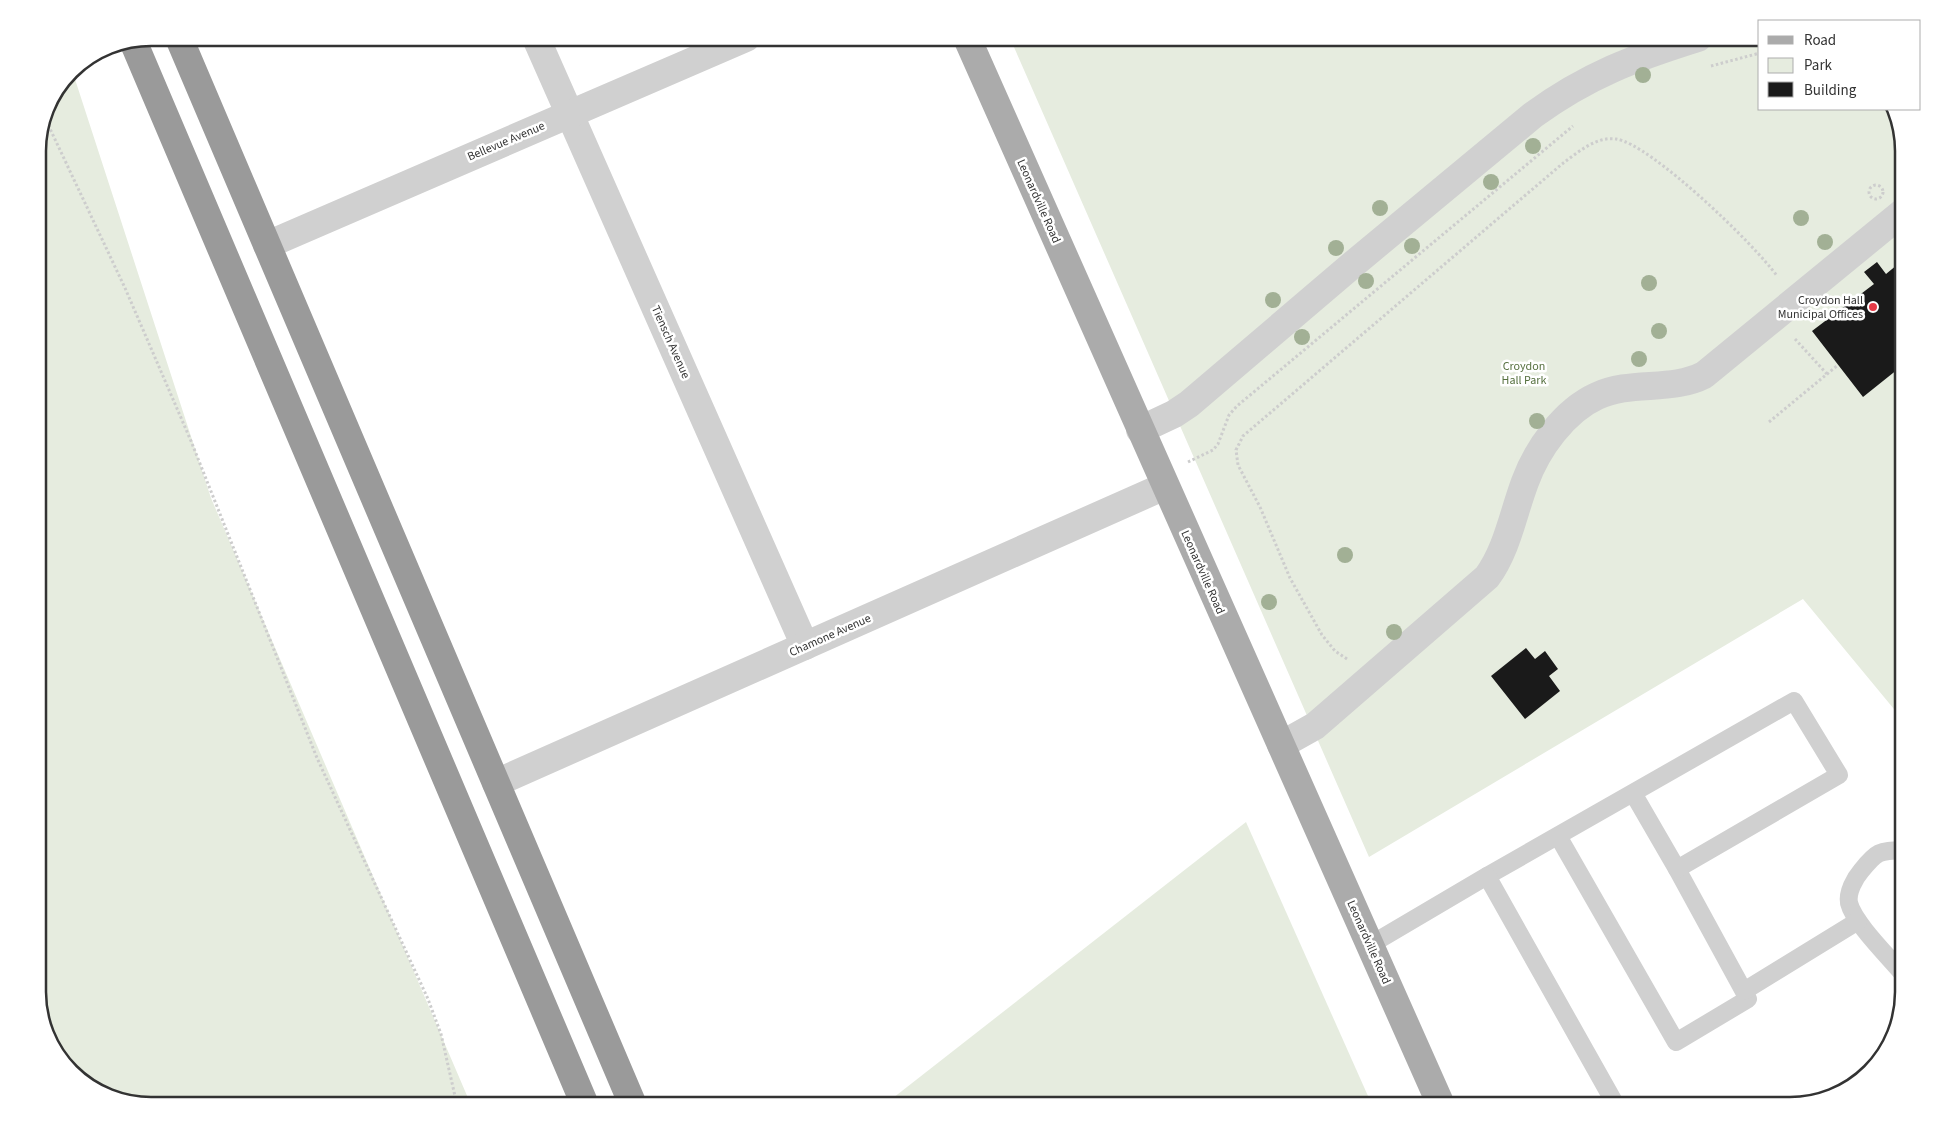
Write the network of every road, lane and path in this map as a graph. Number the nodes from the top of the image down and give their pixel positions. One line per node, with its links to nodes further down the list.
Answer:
1 (182, 46): 13 (highway)
2 (540, 46): 9 (street, Tiensch Avenue)
3 (727, 46): 9 (street, Bellevue Avenue)
4 (971, 46): 18 (main road, Leonardville Road)
5 (1674, 46): 18 (street)
6 (136, 47): 35 (highway)
7 (1758, 54): 8 (path)
8 (1705, 67)
9 (570, 114): 13 (street, Bellevue Avenue); 21 (street, Tiensch Avenue)
10 (1579, 122): 19 (path)
11 (49, 127): 34 (path)
12 (1895, 219): 14 (street)
13 (267, 244): 24 (highway)
14 (1780, 312): 16 (path); 22 (street); 22 (path)
15 (1838, 365): 16 (path)
16 (1827, 374): 17 (path)
17 (1769, 422)
18 (1140, 430): 20 (main road, Leonardville Road)
19 (1188, 463)
20 (1165, 486): 21 (street, Chamone Avenue); 23 (main road, Leonardville Road)
21 (805, 646): 24 (street, Chamone Avenue)
22 (1378, 673): 23 (street)
23 (1281, 744): 31 (main road, Leonardville Road)
24 (496, 784): 36 (highway)
25 (1633, 793): 26 (lane); 28 (lane); 28 (lane)
26 (1558, 836): 29 (lane); 33 (lane)
27 (1895, 850): 30 (lane)
28 (1677, 869): 33 (lane)
29 (1487, 876): 31 (lane); 38 (lane)
30 (1858, 921): 32 (lane); 33 (lane)
31 (1370, 945): 37 (main road, Leonardville Road)
32 (1895, 964)
33 (1744, 992)
34 (454, 1097)
35 (581, 1097)
36 (629, 1097)
37 (1437, 1097)
38 (1611, 1097)

